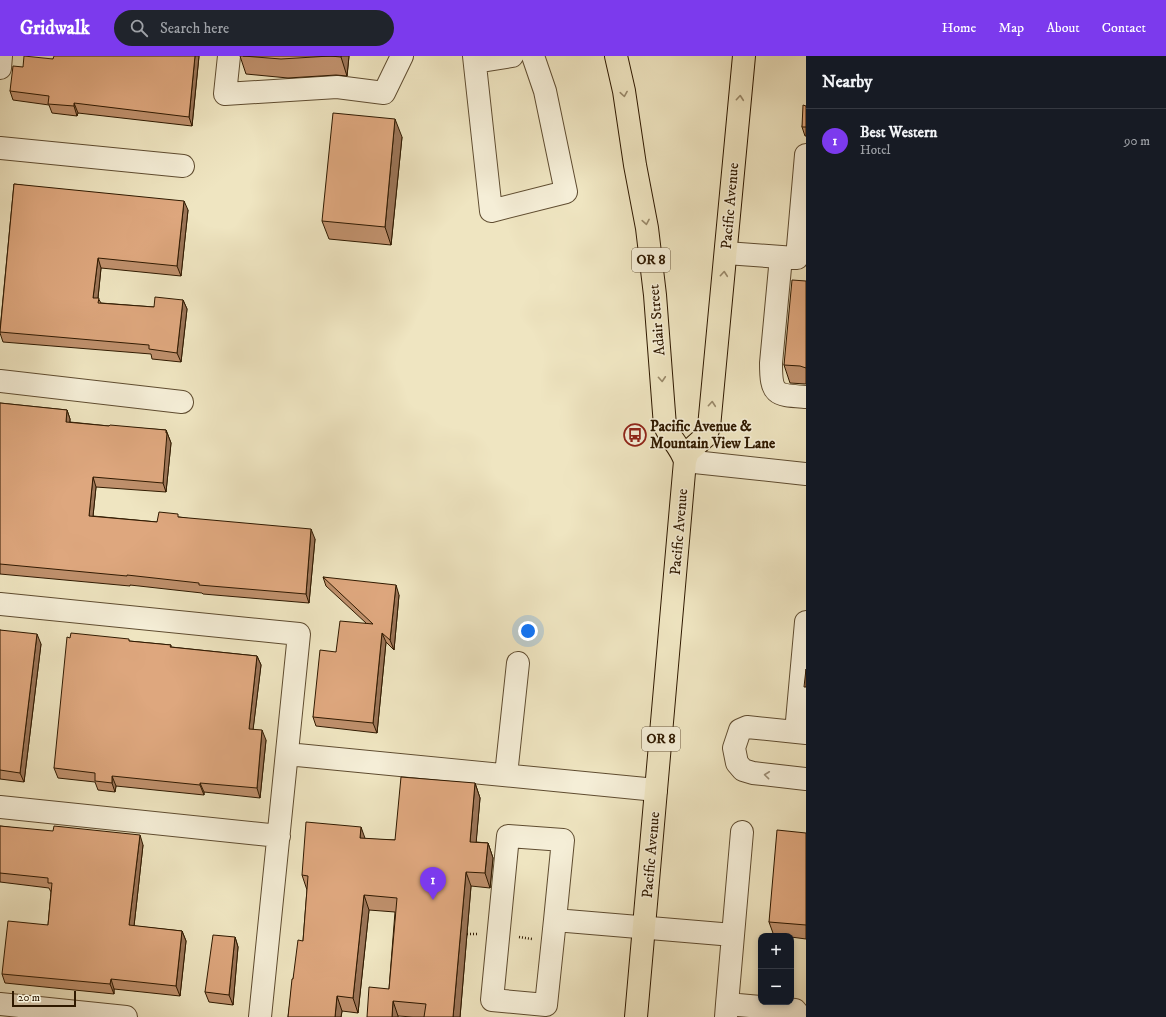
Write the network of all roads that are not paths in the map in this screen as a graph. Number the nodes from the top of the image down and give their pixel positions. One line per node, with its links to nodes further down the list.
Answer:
1 (1, 56): 9 (street)
2 (229, 56): 3 (street)
3 (402, 56)
4 (512, 56): 8 (street)
5 (533, 56): 8 (street)
6 (616, 56): 18 (highway, Adair Street / OR 8, one-way to 18)
7 (744, 56): 13 (highway, Pacific Avenue / OR 8, one-way to 7)
8 (474, 59)
9 (0, 68)
10 (0, 148): 12 (street)
11 (806, 155): 14 (street)
12 (183, 166)
13 (726, 253): 14 (street); 18 (highway, Pacific Avenue / OR 8, one-way to 13)
14 (795, 258): 16 (street)
15 (0, 381): 17 (street)
16 (806, 397)
17 (182, 402)
18 (685, 461): 19 (street); 27 (highway, Pacific Avenue / OR 8)
19 (806, 474)
20 (0, 604): 24 (street)
21 (806, 622): 23 (street)
22 (518, 662): 25 (street)
23 (801, 732): 26 (street, one-way to 23)
24 (287, 754): 25 (street); 30 (street)
25 (506, 775): 27 (street)
26 (806, 779)
27 (656, 790): 31 (highway, Pacific Avenue / OR 8)
28 (0, 807): 30 (street)
29 (742, 832): 33 (street)
30 (279, 836): 37 (street)
31 (644, 927): 32 (street); 33 (street); 38 (highway, Pacific Avenue / OR 8)
32 (554, 930): 32 (street)
33 (734, 935): 35 (street)
34 (0, 1004): 36 (street)
35 (727, 1011): 39 (street)
36 (126, 1017)
37 (260, 1017)
38 (636, 1017)
39 (801, 1017)

